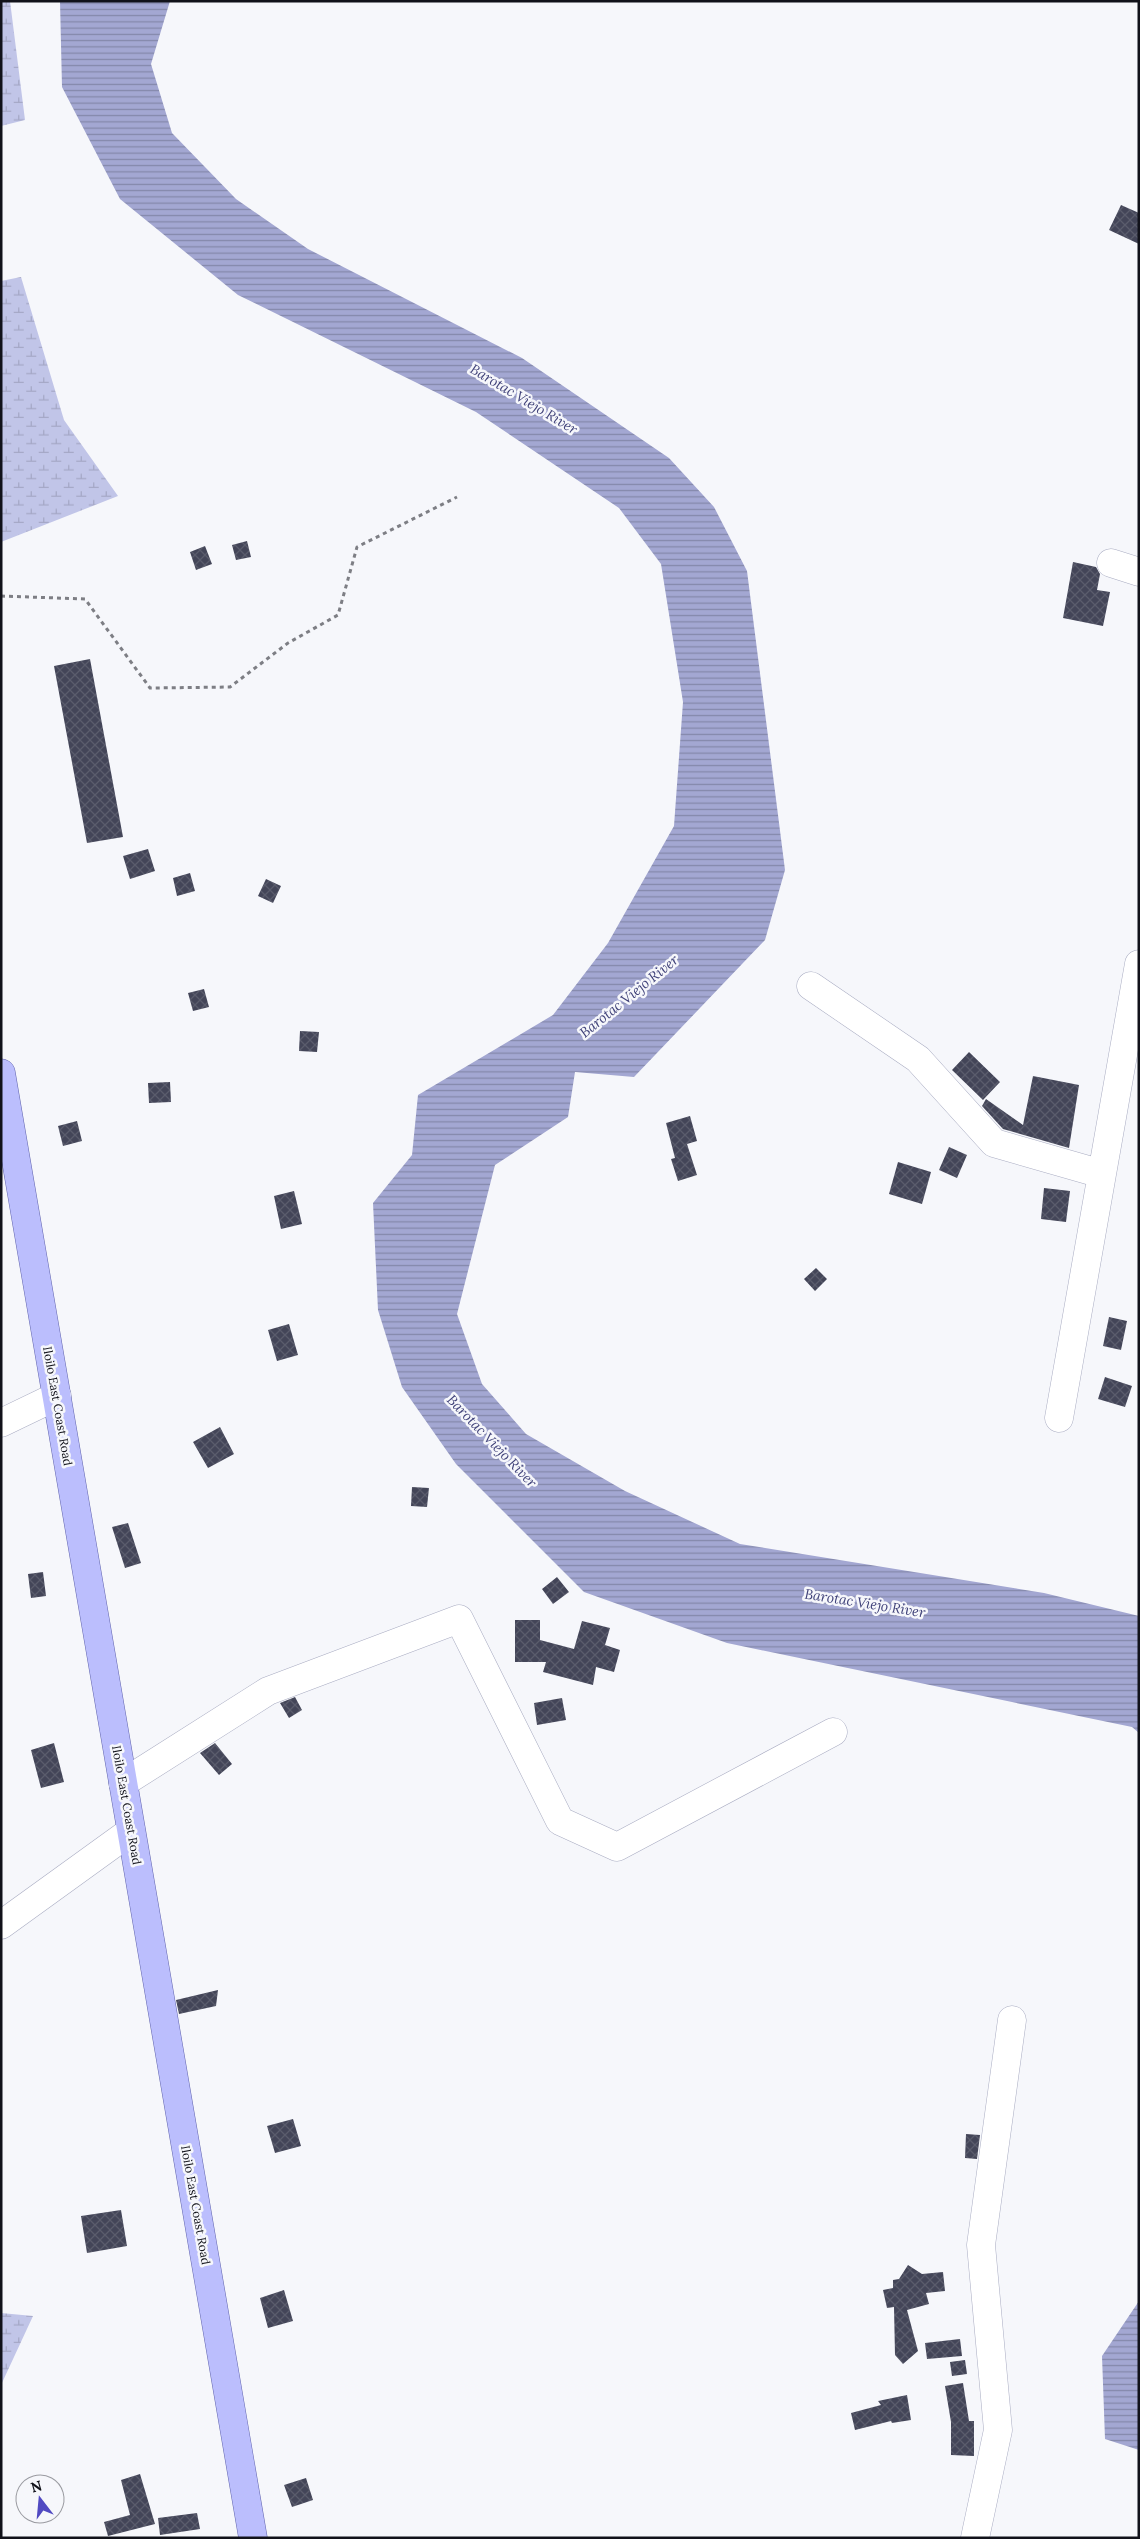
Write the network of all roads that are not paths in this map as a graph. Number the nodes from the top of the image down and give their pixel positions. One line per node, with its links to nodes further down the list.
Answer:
1 (1111, 563): 2 (street)
2 (1139, 572)
3 (1139, 964): 6 (street)
4 (810, 986): 6 (street)
5 (1, 1073): 7 (main road, Iloilo East Coast Road)
6 (1102, 1174): 8 (street)
7 (57, 1396): 9 (street); 11 (main road, Iloilo East Coast Road)
8 (1059, 1418)
9 (1, 1423)
10 (833, 1732): 11 (street)
11 (123, 1783): 12 (main road, Iloilo East Coast Road)
12 (131, 1831): 13 (street); 15 (main road, Iloilo East Coast Road)
13 (1, 1925)
14 (1012, 2020): 16 (street)
15 (253, 2538)
16 (975, 2538)

